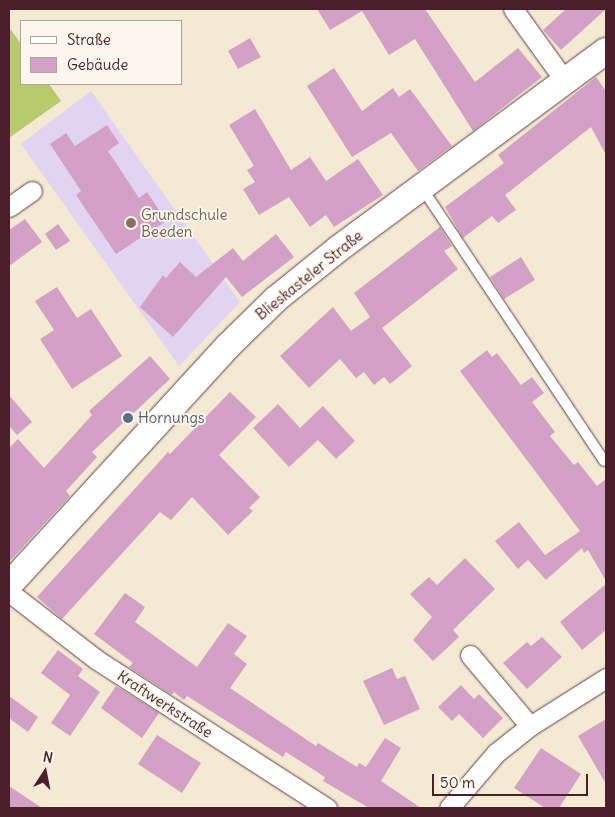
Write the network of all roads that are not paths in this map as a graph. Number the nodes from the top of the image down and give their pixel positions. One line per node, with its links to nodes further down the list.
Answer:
1 (513, 9): 3 (street)
2 (606, 51): 3 (street, Blieskasteler Straße)
3 (565, 81): 4 (street, Blieskasteler Straße)
4 (422, 188): 7 (lane); 8 (street, Blieskasteler Straße)
5 (32, 191): 6 (street)
6 (9, 207)
7 (604, 461)
8 (9, 585)
9 (9, 592): 13 (street, Kraftwerkstraße)
10 (470, 655): 12 (street)
11 (606, 678): 12 (street)
12 (530, 726): 14 (street)
13 (327, 808)
14 (449, 808)

